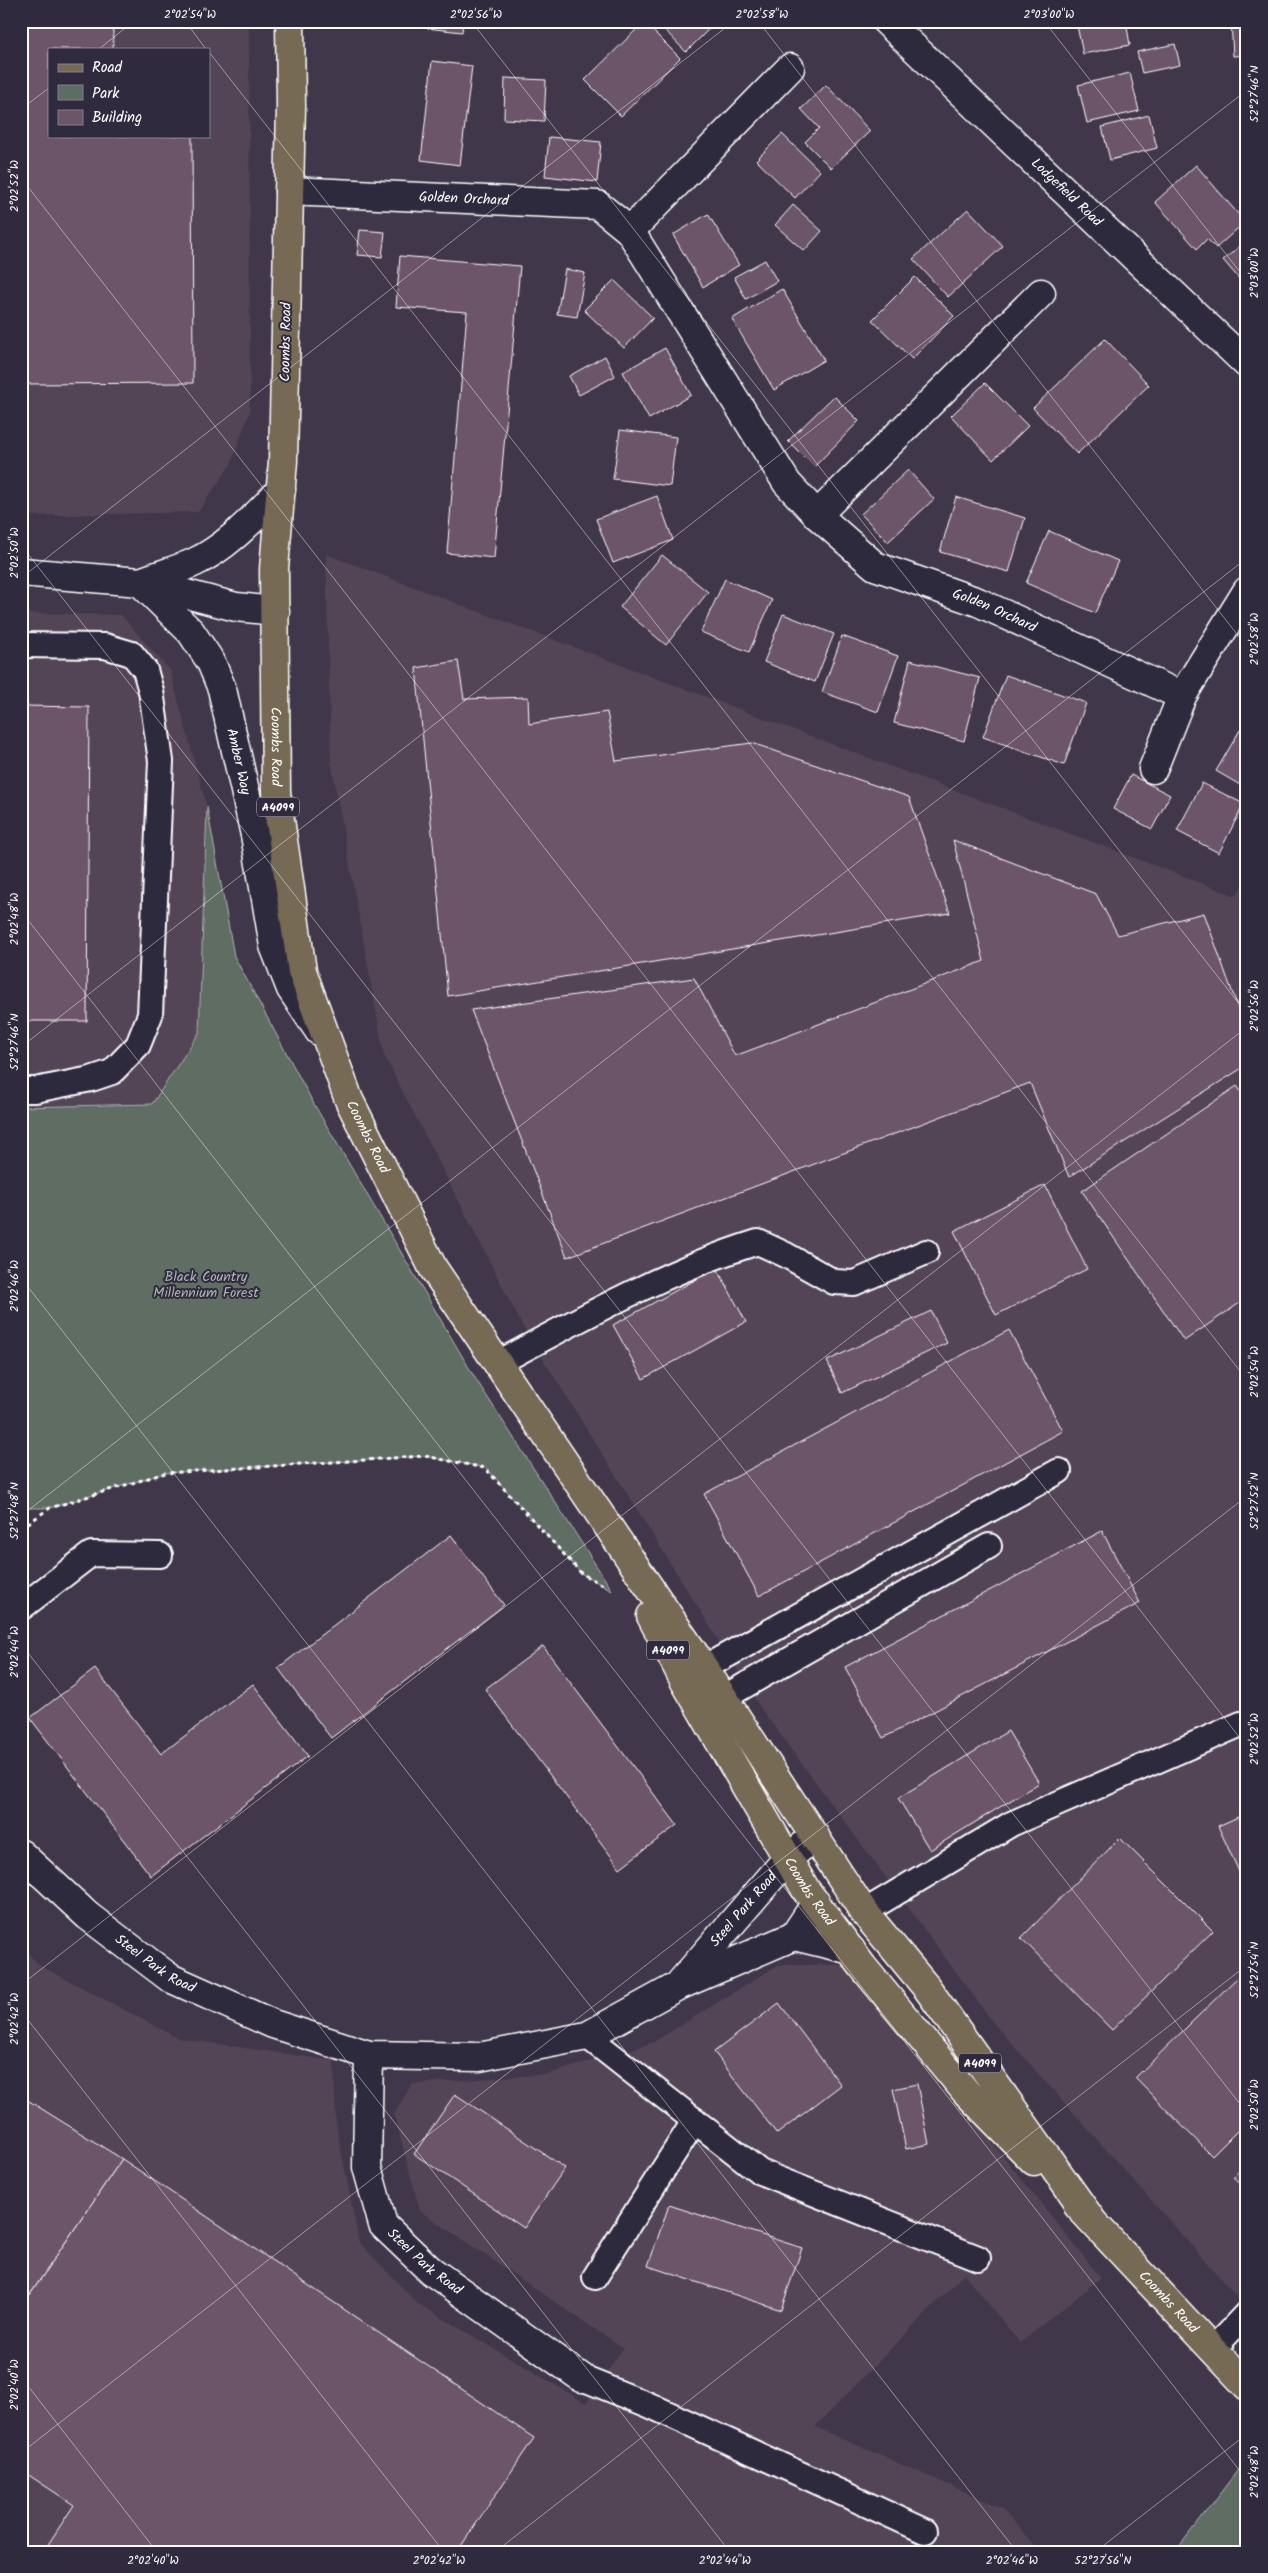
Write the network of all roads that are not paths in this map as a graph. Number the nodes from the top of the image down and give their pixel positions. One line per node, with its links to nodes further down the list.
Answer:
1 (290, 21): 4 (main road, Coombs Road / A4099)
2 (886, 21): 7 (street, Lodgefield Road)
3 (790, 68): 5 (street)
4 (289, 191): 5 (street, Golden Orchard); 8 (main road, Coombs Road / A4099)
5 (630, 230): 9 (street, Golden Orchard)
6 (1041, 293): 9 (street)
7 (1247, 364)
8 (281, 490): 11 (street); 13 (main road, Coombs Road / A4099)
9 (817, 515): 15 (street, Golden Orchard)
10 (21, 572): 11 (street)
11 (140, 582): 13 (street); 17 (street, Amber Way)
12 (1247, 591): 15 (street)
13 (274, 611): 17 (main road, Coombs Road / A4099)
14 (21, 645): 18 (lane)
15 (1182, 696): 16 (street)
16 (1153, 769)
17 (329, 1044): 20 (main road, Coombs Road / A4099)
18 (21, 1090)
19 (926, 1252): 20 (lane)
20 (498, 1363): 22 (main road, Coombs Road / A4099)
21 (1060, 1471): 26 (lane)
22 (597, 1513): 26 (main road, Coombs Road / A4099); 29 (main road, Coombs Road / A4099)
23 (988, 1546): 27 (lane)
24 (160, 1555): 25 (lane)
25 (21, 1608)
26 (704, 1668): 27 (main road, Coombs Road / A4099)
27 (723, 1698): 29 (lane); 30 (main road, Coombs Road / A4099)
28 (1241, 1724): 33 (lane)
29 (744, 1785): 30 (main road, Coombs Road / A4099)
30 (801, 1848): 32 (main road); 33 (main road, Coombs Road / A4099); 36 (street, Steel Park Road)
31 (21, 1854): 38 (street, Steel Park Road)
32 (816, 1903): 34 (street); 35 (main road, Coombs Road / A4099)
33 (864, 1912): 40 (main road, Coombs Road / A4099)
34 (794, 1936): 35 (street); 36 (street, Steel Park Road)
35 (851, 1950): 40 (main road, Coombs Road / A4099)
36 (676, 1987): 37 (street, Steel Park Road)
37 (587, 2036): 38 (street, Steel Park Road); 39 (lane)
38 (369, 2055): 46 (street, Steel Park Road)
39 (695, 2120): 41 (lane); 42 (lane)
40 (1091, 2219): 44 (main road, Coombs Road / A4099)
41 (978, 2258)
42 (595, 2277)
43 (1247, 2313): 44 (lane)
44 (1212, 2350): 45 (main road, Coombs Road / A4099)
45 (1243, 2374)
46 (582, 2378): 47 (lane)
47 (925, 2531)

